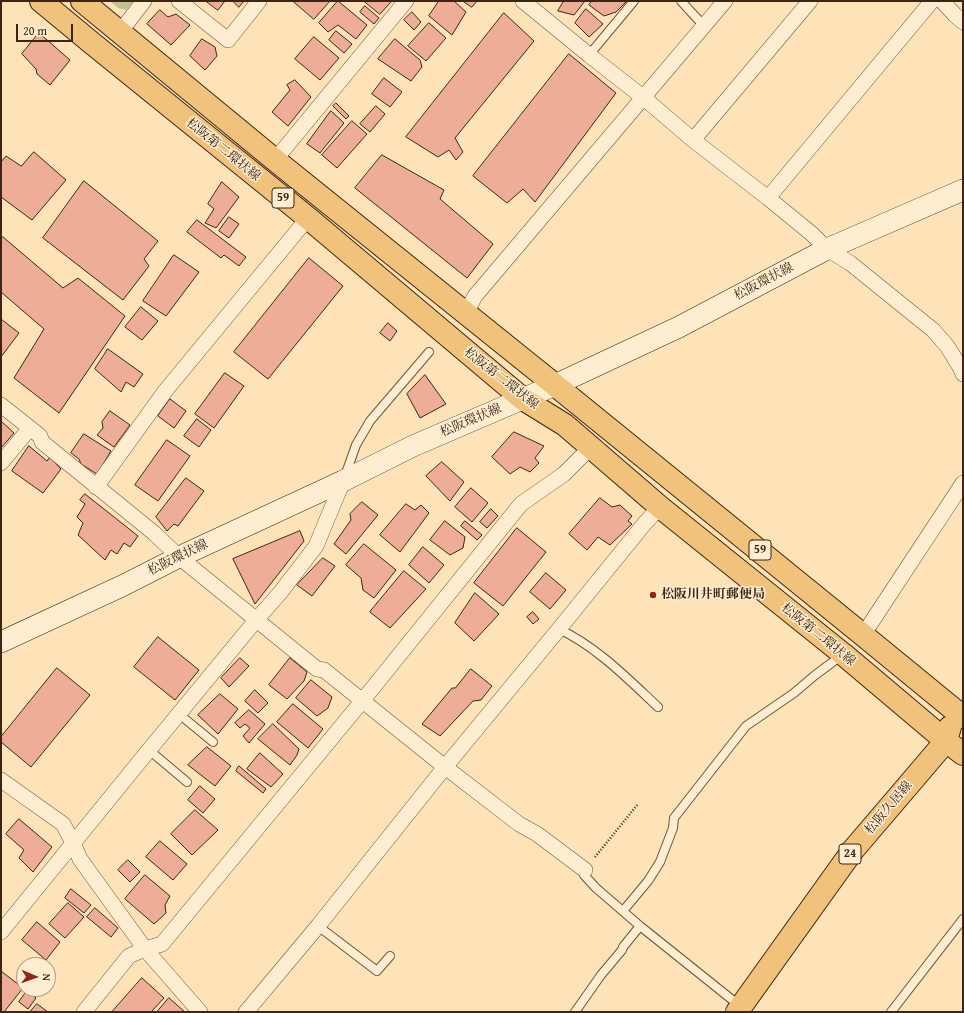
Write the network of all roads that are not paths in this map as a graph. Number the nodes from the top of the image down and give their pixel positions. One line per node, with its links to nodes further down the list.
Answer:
1 (41, 1): 23 (main road, 松阪第二環状線 / 59)
2 (82, 1): 16 (main road, 松阪第二環状線 / 59)
3 (144, 1): 16 (street)
4 (179, 1): 5 (street)
5 (259, 1)
6 (406, 1): 20 (street)
7 (523, 1): 17 (street)
8 (634, 1): 17 (lane)
9 (681, 1): 15 (lane)
10 (725, 1): 15 (street)
11 (810, 1): 19 (street)
12 (932, 1): 22 (street)
13 (942, 1): 14 (street)
14 (960, 14)
15 (704, 26): 18 (street)
16 (120, 32): 20 (main road, 松阪第二環状線 / 59)
17 (589, 55): 18 (street)
18 (644, 98): 19 (street); 25 (street)
19 (694, 140): 22 (street)
20 (275, 160): 25 (main road, 松阪第二環状線 / 59)
21 (963, 190): 24 (main road, 松阪環状線)
22 (768, 198): 24 (street)
23 (308, 218): 29 (main road, 松阪第二環状線 / 59); 36 (street)
24 (827, 249): 27 (street); 28 (main road, 松阪環状線)
25 (466, 314): 28 (main road, 松阪第二環状線 / 59)
26 (429, 352): 34 (lane)
27 (963, 374)
28 (555, 385): 29 (main road, 松阪環状線); 41 (main road, 松阪第二環状線 / 59)
29 (522, 399): 32 (main road, 松阪第二環状線 / 59); 34 (main road, 松阪環状線)
30 (1, 405): 31 (street)
31 (30, 428): 33 (street); 36 (street)
32 (591, 447): 37 (main road, 松阪第二環状線 / 59); 44 (street)
33 (1, 463)
34 (343, 481): 38 (main road, 松阪環状線); 39 (street)
35 (963, 483): 41 (street)
36 (96, 487): 38 (street)
37 (660, 507): 40 (street); 43 (main road, 松阪第二環状線 / 59)
38 (179, 557): 39 (street); 42 (main road, 松阪環状線)
39 (257, 619): 44 (street); 47 (street)
40 (559, 629): 45 (lane); 52 (street)
41 (863, 634): 46 (main road, 松阪第二環状線 / 59)
42 (1, 642)
43 (843, 654): 48 (main road, 松阪第二環状線 / 59); 57 (lane)
44 (362, 700): 52 (street); 62 (street)
45 (658, 707)
46 (960, 709): 48 (main road, 松阪久居線 / 24)
47 (179, 714): 49 (lane); 50 (street)
48 (946, 741): 51 (main road, 松阪第二環状線 / 59); 64 (main road, 松阪久居線 / 24)
49 (212, 742)
50 (149, 750): 54 (lane); 55 (street)
51 (963, 754)
52 (445, 767): 56 (street); 59 (street)
53 (1, 780): 55 (street)
54 (187, 782)
55 (74, 843): 61 (street); 62 (street)
56 (585, 870): 57 (lane)
57 (623, 911): 60 (lane)
58 (963, 919): 69 (lane)
59 (318, 926): 63 (lane); 67 (street)
60 (640, 926): 64 (lane); 68 (lane)
61 (1, 932)
62 (145, 949): 65 (street); 66 (street)
63 (390, 956)
64 (739, 1009)
65 (84, 1012)
66 (200, 1012)
67 (246, 1012)
68 (574, 1012)
69 (891, 1012)

